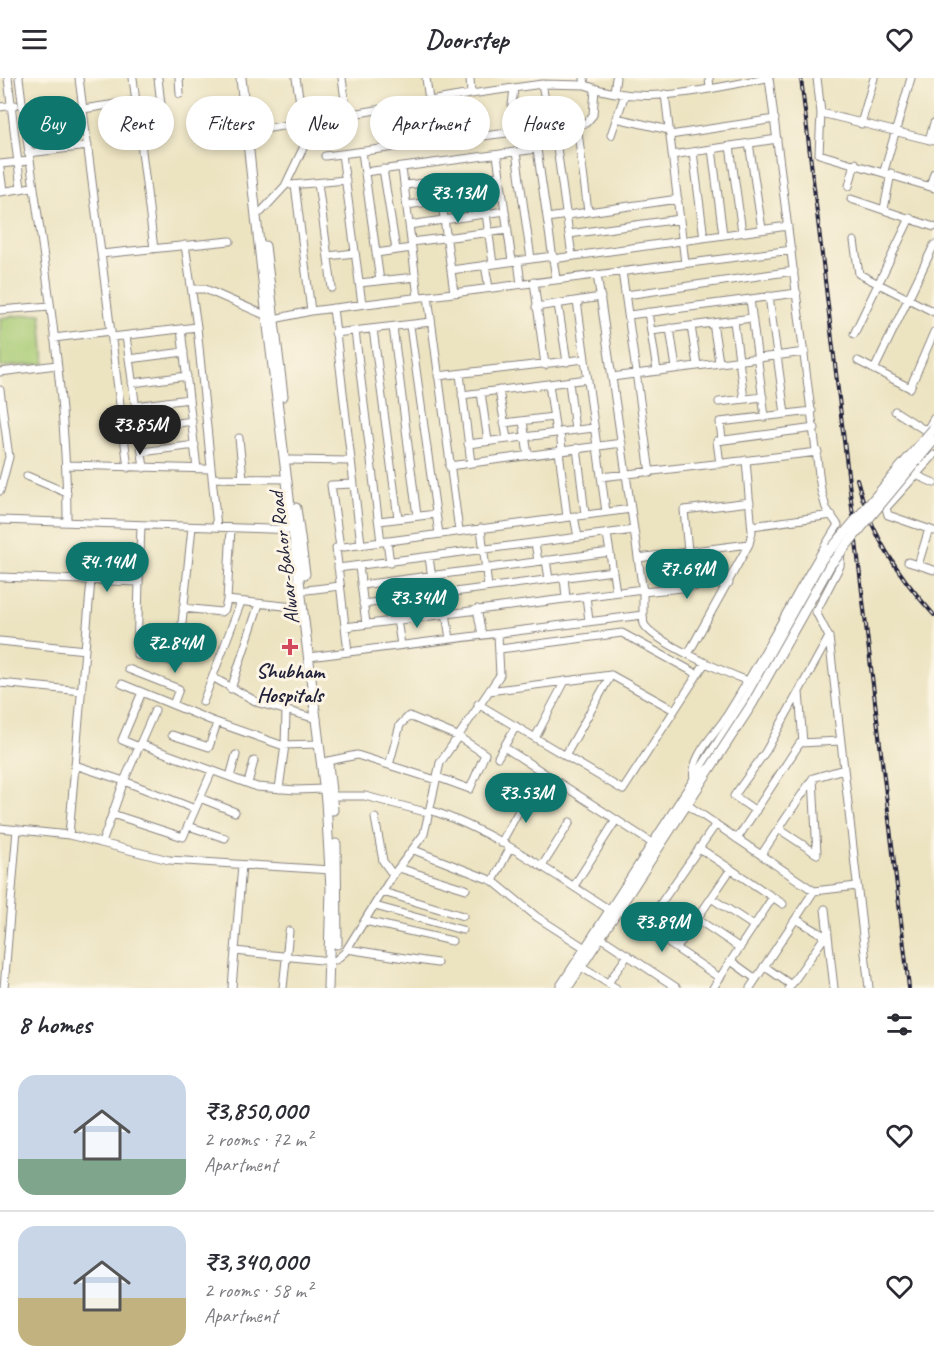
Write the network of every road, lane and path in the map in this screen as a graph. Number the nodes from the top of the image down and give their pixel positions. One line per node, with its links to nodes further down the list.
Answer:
1 (8, 78): 20 (street)
2 (19, 78): 30 (street)
3 (79, 78): 31 (street)
4 (133, 78): 32 (street)
5 (158, 78): 33 (street)
6 (179, 78): 26 (street)
7 (241, 78): 34 (main road, Alwar-Bahor Road)
8 (296, 78): 35 (street)
9 (342, 78): 36 (street)
10 (426, 78): 37 (street)
11 (470, 78): 27 (street)
12 (616, 78): 25 (street)
13 (709, 78): 24 (street)
14 (768, 78): 24 (street); 46 (street)
15 (817, 78): 44 (street)
16 (874, 78): 49 (street)
17 (911, 78): 53 (street)
18 (584, 81): 19 (street); 23 (street)
19 (542, 84): 22 (street); 40 (street)
20 (9, 86): 21 (street); 42 (street)
21 (0, 87)
22 (514, 88): 27 (street); 39 (street)
23 (595, 89): 25 (street); 47 (street)
24 (710, 89): 29 (street)
25 (614, 92): 28 (street)
26 (180, 94)
27 (471, 94): 38 (street)
28 (625, 94): 29 (street); 45 (street)
29 (665, 94): 51 (street)
30 (21, 96)
31 (81, 96)
32 (135, 96)
33 (160, 96)
34 (243, 96)
35 (299, 96)
36 (344, 96)
37 (428, 96)
38 (457, 96)
39 (513, 96)
40 (545, 96)
41 (18, 104): 42 (street)
42 (11, 105): 43 (street); 78 (street)
43 (0, 107)
44 (820, 113): 49 (street); 79 (street)
45 (616, 118): 51 (street); 54 (street)
46 (775, 119): 51 (street); 55 (street)
47 (585, 123)
48 (934, 123): 56 (street)
49 (861, 124): 53 (street)
50 (86, 131): 58 (street)
51 (670, 132): 74 (street)
52 (502, 133): 70 (street)
53 (894, 133): 56 (street); 84 (street)
54 (611, 135)
55 (777, 139): 57 (street); 116 (street)
56 (932, 141)
57 (749, 143): 59 (street); 119 (street)
58 (88, 146): 77 (street); 137 (street)
59 (730, 146): 60 (street); 120 (street)
60 (712, 149): 72 (street); 123 (street)
61 (28, 150): 77 (street)
62 (142, 150): 132 (street)
63 (250, 150): 180 (main road, Alwar-Bahor Road)
64 (251, 150): 107 (main road, Alwar-Bahor Road)
65 (302, 150): 93 (street)
66 (530, 150): 71 (street)
67 (537, 150): 111 (street)
68 (556, 150): 110 (street)
69 (580, 150): 108 (street)
70 (362, 152): 73 (street); 83 (street)
71 (516, 152): 76 (street); 141 (street)
72 (693, 152): 74 (street); 125 (street)
73 (342, 154): 75 (street); 88 (street)
74 (672, 155): 102 (street)
75 (324, 156)
76 (497, 156): 81 (street); 86 (street)
77 (29, 157): 78 (street); 95 (street)
78 (18, 163): 80 (street); 97 (street)
79 (855, 163): 84 (street); 94 (street)
80 (0, 166): 98 (street)
81 (402, 168): 82 (street); 91 (street)
82 (383, 170): 83 (street); 133 (street)
83 (365, 172): 136 (street)
84 (887, 172): 96 (street); 105 (street)
85 (934, 173): 96 (street)
86 (500, 176): 87 (street); 99 (street)
87 (481, 177): 89 (street); 100 (street)
88 (346, 180): 90 (street); 135 (street)
89 (439, 181): 91 (street); 103 (street)
90 (318, 183): 92 (street); 138 (street)
91 (404, 184): 104 (street)
92 (295, 185): 93 (street); 175 (street)
93 (285, 186): 107 (street)
94 (849, 186)
95 (32, 187): 97 (street); 171 (street)
96 (932, 187)
97 (21, 189): 98 (street)
98 (2, 191)
99 (502, 192): 100 (street); 106 (street)
100 (483, 195): 103 (street); 109 (street)
101 (851, 198): 105 (street)
102 (678, 199): 108 (street); 114 (street)
103 (442, 200): 104 (street); 113 (street)
104 (407, 205): 115 (street)
105 (884, 209): 112 (street)
106 (505, 211): 109 (street); 118 (street)
107 (261, 212): 180 (main road, Alwar-Bahor Road)
108 (588, 212): 110 (street)
109 (486, 214): 113 (street); 121 (street)
110 (567, 215): 111 (street); 122 (street)
111 (547, 218): 140 (street)
112 (910, 218): 117 (street); 155 (street)
113 (444, 219): 115 (street); 124 (street)
114 (680, 219): 122 (street); 127 (street)
115 (409, 225): 130 (street)
116 (788, 226): 119 (street); 134 (street)
117 (934, 227)
118 (508, 230): 121 (street); 142 (street)
119 (762, 230): 120 (street)
120 (742, 232): 123 (street)
121 (488, 233): 124 (street); 144 (street)
122 (569, 234): 139 (street)
123 (723, 235): 125 (street)
124 (447, 238): 130 (street); 145 (street)
125 (704, 238): 127 (street)
126 (230, 241): 129 (street)
127 (682, 241): 139 (street); 143 (street)
128 (854, 241): 155 (street)
129 (185, 245): 132 (street); 158 (street)
130 (412, 245): 133 (street); 149 (street)
131 (934, 245): 167 (street)
132 (154, 249): 137 (street)
133 (396, 250): 136 (street)
134 (792, 250): 143 (street); 147 (street)
135 (355, 253): 138 (street); 153 (street)
136 (376, 253): 151 (street)
137 (101, 254): 195 (street)
138 (328, 256): 156 (street)
139 (572, 256): 140 (street)
140 (553, 258): 141 (street); 150 (street)
141 (531, 259): 142 (street)
142 (515, 261): 144 (street); 154 (street)
143 (685, 263): 146 (street)
144 (489, 264): 145 (street); 157 (street)
145 (451, 270): 159 (street)
146 (622, 271): 148 (street); 161 (street)
147 (794, 271): 160 (street); 161 (street)
148 (597, 274): 150 (street); 165 (street)
149 (416, 276): 151 (street); 164 (street)
150 (556, 279): 152 (street)
151 (380, 281): 153 (street)
152 (534, 282): 154 (street); 172 (street)
153 (359, 283): 169 (street)
154 (521, 284): 157 (street)
155 (878, 285): 167 (street); 196 (street)
156 (332, 288)
157 (489, 288): 159 (street)
158 (192, 289): 180 (street); 186 (street)
159 (454, 292): 162 (street)
160 (797, 293): 163 (street); 200 (street)
161 (626, 295): 178 (street)
162 (428, 296): 164 (street); 182 (street)
163 (769, 296): 166 (street); 201 (street)
164 (418, 297): 169 (street)
165 (601, 297): 168 (street); 220 (street)
166 (750, 299): 176 (street); 179 (street)
167 (908, 300): 177 (street); 213 (street)
168 (578, 301): 170 (street); 205 (street)
169 (362, 304): 173 (street)
170 (558, 304): 172 (street); 207 (street)
171 (50, 306): 174 (street); 198 (street)
172 (536, 307): 210 (street)
173 (333, 308): 175 (street); 194 (street)
174 (0, 310)
175 (311, 311): 180 (street)
176 (648, 312): 178 (street); 192 (street)
177 (934, 312)
178 (629, 315): 217 (street)
179 (752, 318): 181 (street); 202 (street)
180 (270, 319): 264 (main road, Alwar-Bahor Road); 282 (main road, Alwar-Bahor Road)
181 (734, 321): 183 (street); 203 (street)
182 (431, 322): 184 (street); 219 (street)
183 (713, 323): 185 (street); 208 (street)
184 (410, 326): 187 (street); 290 (street)
185 (691, 326): 188 (street); 211 (street)
186 (197, 327): 189 (street); 274 (street)
187 (393, 327): 190 (street); 293 (street)
188 (670, 328): 192 (street); 212 (street)
189 (181, 329): 197 (street); 199 (street)
190 (373, 329): 191 (street); 295 (street)
191 (355, 331): 194 (street); 297 (street)
192 (651, 331): 214 (street)
193 (934, 332): 213 (street)
194 (334, 333): 266 (street)
195 (111, 334): 197 (street); 198 (street); 271 (street)
196 (854, 334)
197 (126, 336): 204 (street)
198 (54, 338): 209 (street)
199 (184, 352): 204 (street); 218 (street)
200 (805, 352): 201 (street); 234 (street)
201 (777, 356): 202 (street); 236 (street)
202 (758, 358): 203 (street); 229 (street)
203 (739, 359): 208 (street); 231 (street)
204 (129, 360): 223 (street)
205 (585, 360): 207 (street); 221 (street)
206 (858, 361): 213 (street)
207 (567, 362): 210 (street)
208 (719, 362): 211 (street)
209 (57, 365): 215 (street); 269 (street)
210 (545, 365): 216 (street)
211 (697, 365): 212 (street)
212 (675, 369): 214 (street)
213 (874, 370)
214 (657, 371): 217 (street)
215 (0, 372)
216 (460, 374): 219 (street); 228 (street)
217 (638, 374): 220 (street); 275 (street)
218 (187, 376): 223 (street); 230 (street)
219 (438, 376): 270 (street)
220 (612, 377): 254 (street)
221 (588, 380): 222 (street); 243 (street)
222 (569, 382): 224 (street); 247 (street)
223 (132, 383): 233 (street)
224 (549, 384): 226 (street); 237 (street)
225 (0, 390): 285 (street)
226 (499, 390): 227 (street); 242 (street)
227 (481, 393): 228 (street); 253 (street)
228 (462, 395): 255 (street)
229 (763, 398): 231 (street); 238 (street)
230 (189, 399): 233 (street); 240 (street)
231 (744, 399): 232 (street)
232 (719, 402)
233 (135, 406): 246 (street)
234 (812, 411): 236 (street); 244 (street)
235 (895, 411): 239 (street)
236 (784, 414): 238 (street)
237 (554, 417): 241 (street); 248 (street)
238 (765, 417): 251 (street)
239 (934, 418)
240 (192, 421): 246 (street); 256 (street)
241 (523, 421): 242 (street); 248 (street)
242 (504, 423): 250 (street)
243 (594, 428): 247 (street); 257 (street)
244 (814, 428): 251 (street); 261 (street)
245 (934, 428): 412 (main road, bridge)
246 (138, 429): 260 (street)
247 (575, 430): 259 (street)
248 (525, 437): 250 (street); 262 (street)
249 (240, 438): 281 (street)
250 (507, 439): 253 (street)
251 (722, 440): 268 (street)
252 (934, 440): 412 (main road, bridge)
253 (488, 441): 255 (street)
254 (622, 443): 257 (street); 277 (street)
255 (468, 444): 267 (street)
256 (195, 445): 260 (street); 273 (street)
257 (597, 446): 258 (street); 279 (street)
258 (577, 448): 259 (street); 291 (street)
259 (560, 450): 262 (street); 294 (street)
260 (141, 452): 272 (street)
261 (818, 452): 265 (street); 292 (street)
262 (528, 455): 267 (street)
263 (934, 455): 278 (street)
264 (290, 460): 266 (street); 306 (main road, Alwar-Bahor Road)
265 (746, 460): 268 (street); 287 (street)
266 (350, 461): 284 (street)
267 (471, 463): 270 (street)
268 (720, 464): 275 (street)
269 (67, 465): 271 (street); 286 (street)
270 (449, 466): 309 (street)
271 (128, 468): 272 (street)
272 (144, 468): 273 (street)
273 (197, 469): 274 (street)
274 (212, 469): 280 (street)
275 (650, 472): 277 (street)
276 (27, 476): 286 (street)
277 (627, 476): 279 (street); 288 (street)
278 (916, 476): 283 (street); 308 (street)
279 (601, 477): 289 (street)
280 (212, 478): 281 (street); 303 (street)
281 (243, 478): 282 (street)
282 (286, 479): 306 (main road, Alwar-Bahor Road)
283 (934, 483)
284 (353, 484): 315 (street); 317 (street)
285 (0, 491)
286 (67, 493): 298 (street)
287 (750, 502): 301 (street); 319 (street)
288 (631, 509): 289 (street); 307 (street)
289 (606, 512): 291 (street)
290 (436, 514): 293 (street); 310 (street)
291 (585, 514): 294 (street)
292 (832, 515): 300 (street); 301 (street)
293 (417, 516): 295 (street)
294 (570, 516): 305 (street); 312 (street)
295 (398, 519): 297 (street)
296 (0, 520): 298 (street)
297 (379, 521): 313 (street)
298 (67, 522): 299 (street)
299 (141, 525): 302 (street); 337 (street)
300 (838, 525): 364 (street); 379 (street)
301 (752, 526): 316 (street)
302 (192, 527): 303 (street); 353 (street)
303 (217, 528): 304 (street)
304 (231, 528): 306 (street); 348 (street)
305 (481, 528): 309 (street); 318 (street)
306 (296, 530): 342 (main road, Alwar-Bahor Road); 352 (main road, Alwar-Bahor Road)
307 (634, 530): 311 (street); 322 (street)
308 (932, 530): 326 (street)
309 (459, 531): 310 (street)
310 (439, 534): 313 (street)
311 (607, 534): 312 (street); 320 (street)
312 (578, 537): 314 (street)
313 (384, 541): 315 (street); 325 (street)
314 (535, 543): 318 (street); 323 (street)
315 (361, 544): 317 (street)
316 (749, 544): 319 (street); 338 (street)
317 (340, 547): 328 (street)
318 (483, 549): 321 (street); 329 (street)
319 (688, 551): 322 (street)
320 (610, 552): 323 (street); 331 (street)
321 (429, 557): 325 (street); 332 (street)
322 (638, 558): 343 (street)
323 (542, 561): 329 (street); 335 (street)
324 (908, 562): 326 (street)
325 (390, 563): 327 (street)
326 (918, 565): 330 (street)
327 (359, 566): 328 (street); 339 (street)
328 (338, 568): 340 (street)
329 (486, 568): 332 (street); 341 (street)
330 (934, 570)
331 (613, 571): 334 (street); 344 (street)
332 (432, 575): 339 (street); 345 (street)
333 (0, 577): 336 (street)
334 (564, 577): 335 (street); 347 (street)
335 (549, 579): 341 (street)
336 (91, 580): 337 (street); 369 (street)
337 (139, 582): 353 (street)
338 (729, 584): 343 (street); 371 (street)
339 (361, 585): 351 (street)
340 (340, 586): 342 (street); 361 (street)
341 (488, 587): 345 (street)
342 (307, 590): 372 (main road, Alwar-Bahor Road)
343 (643, 591): 344 (street); 357 (street)
344 (616, 592): 346 (street)
345 (435, 594): 351 (street); 356 (street)
346 (586, 596): 347 (street); 359 (street)
347 (566, 598): 354 (street)
348 (227, 600): 349 (street); 353 (street)
349 (241, 602): 350 (street); 377 (street)
350 (259, 604): 352 (street); 382 (street)
351 (363, 604): 360 (street)
352 (303, 608): 372 (main road, Alwar-Bahor Road)
353 (183, 609)
354 (477, 609): 355 (street); 363 (street)
355 (446, 613): 356 (street); 365 (street)
356 (437, 614): 358 (street)
357 (643, 615): 359 (street); 371 (street)
358 (397, 620): 360 (street); 367 (street)
359 (589, 621): 362 (street)
360 (366, 624): 361 (street)
361 (345, 627): 370 (street)
362 (498, 633): 363 (street); 368 (street)
363 (482, 635): 365 (street)
364 (829, 637): 385 (street); 399 (street)
365 (450, 639): 367 (street)
366 (0, 641): 369 (street)
367 (401, 645): 370 (street)
368 (500, 649): 375 (street); 384 (street)
369 (85, 650): 383 (street)
370 (348, 652): 372 (street)
371 (688, 654): 373 (street)
372 (312, 657): 393 (main road, Alwar-Bahor Road); 409 (main road, Alwar-Bahor Road)
373 (705, 663): 375 (street); 379 (street)
374 (128, 669): 389 (street)
375 (698, 674): 391 (street)
376 (611, 675): 378 (street); 391 (street); 406 (street)
377 (214, 678): 382 (street); 387 (street)
378 (565, 681): 384 (street); 398 (street)
379 (748, 681): 418 (street)
380 (0, 683): 383 (street)
381 (122, 684): 386 (street)
382 (231, 689): 392 (street)
383 (81, 691): 410 (street)
384 (489, 691): 388 (street)
385 (799, 691): 400 (street); 427 (street)
386 (142, 692): 389 (street); 403 (street)
387 (203, 702)
388 (478, 704): 395 (street); 397 (street)
389 (174, 705): 394 (street)
390 (155, 710): 403 (street)
391 (674, 710): 406 (street)
392 (286, 712): 393 (street); 402 (street)
393 (317, 719): 401 (main road, Alwar-Bahor Road)
394 (217, 723): 396 (street); 402 (street)
395 (516, 726): 398 (street); 404 (street)
396 (172, 735)
397 (457, 736): 411 (street); 417 (street); 417 (street)
398 (535, 738): 406 (street)
399 (840, 741): 400 (street); 413 (street)
400 (803, 743): 427 (street)
401 (320, 744): 402 (street); 422 (main road, Alwar-Bahor Road)
402 (285, 745): 421 (street)
403 (140, 746): 414 (street); 419 (street)
404 (504, 747): 407 (street); 432 (street)
405 (236, 755): 415 (street)
406 (565, 756)
407 (498, 757)
408 (254, 760): 420 (street)
409 (328, 760): 411 (street); 422 (main road, Alwar-Bahor Road)
410 (75, 765): 419 (street); 439 (street)
411 (389, 765): 417 (street)
412 (706, 768): 418 (main road); 425 (main road)
413 (844, 770): 416 (street); 457 (street)
414 (212, 771): 415 (street); 424 (street)
415 (230, 777): 420 (street)
416 (813, 778): 437 (street); 437 (street)
417 (437, 779): 429 (street)
418 (694, 779): 444 (main road)
419 (124, 781): 426 (street); 430 (street)
420 (248, 783): 421 (street)
421 (279, 789): 422 (street)
422 (328, 792): 429 (street); 453 (main road, Alwar-Bahor Road); 485 (main road, Alwar-Bahor Road)
423 (528, 794): 443 (street)
424 (200, 798): 426 (street); 428 (street)
425 (686, 804): 434 (street); 466 (main road)
426 (195, 808): 435 (street)
427 (756, 811): 441 (street)
428 (235, 812)
429 (429, 812): 443 (street); 447 (street)
430 (112, 814): 435 (street); 442 (street)
431 (375, 818): 454 (street)
432 (616, 820): 444 (street); 456 (street)
433 (570, 822): 450 (street)
434 (716, 824): 441 (street); 446 (street)
435 (188, 826): 440 (street)
436 (0, 828): 438 (street)
437 (778, 829): 448 (street)
438 (17, 830): 439 (street); 495 (street)
439 (69, 835): 442 (street)
440 (225, 838)
441 (737, 839): 448 (street)
442 (102, 843): 449 (street)
443 (501, 843): 445 (street)
444 (652, 843): 466 (main road)
445 (510, 848): 450 (street); 455 (street)
446 (699, 848): 452 (street); 471 (street)
447 (414, 850): 451 (street); 455 (street)
448 (761, 855): 459 (street)
449 (243, 865): 453 (street); 482 (street)
450 (542, 866): 456 (street)
451 (399, 868): 454 (street); 458 (street)
452 (731, 869): 461 (street); 462 (street)
453 (331, 870): 485 (main road, Alwar-Bahor Road)
454 (393, 875): 460 (street)
455 (493, 881): 478 (street)
456 (574, 886): 466 (street)
457 (857, 886): 459 (street); 508 (street)
458 (466, 889)
459 (814, 891): 469 (street)
460 (383, 892): 464 (street); 467 (street)
461 (773, 897): 463 (street); 472 (street)
462 (711, 898): 468 (street); 472 (street)
463 (783, 904)
464 (375, 906): 470 (street); 473 (street)
465 (825, 909): 475 (street)
466 (614, 910): 471 (street); 476 (main road); 478 (main road)
467 (464, 916)
468 (697, 919): 479 (street); 480 (street)
469 (796, 919): 475 (street); 488 (street)
470 (365, 921): 477 (street); 481 (street)
471 (645, 926): 479 (street)
472 (754, 926): 480 (street)
473 (462, 930)
474 (289, 931): 484 (street)
475 (826, 934): 490 (street); 494 (street)
476 (600, 937): 483 (street); 489 (main road)
477 (452, 941)
478 (585, 948): 500 (main road)
479 (677, 948): 491 (street)
480 (740, 948): 486 (street)
481 (347, 949): 485 (street); 487 (street)
482 (236, 951): 484 (street); 496 (street)
483 (628, 955): 493 (street); 503 (street)
484 (286, 956): 485 (street); 497 (street)
485 (333, 961): 498 (main road, Alwar-Bahor Road); 499 (main road, Alwar-Bahor Road)
486 (731, 961): 491 (street); 492 (street)
487 (437, 963)
488 (764, 966): 492 (street); 494 (street)
489 (580, 967): 493 (street); 501 (main road)
490 (832, 977): 506 (street); 507 (street)
491 (720, 978): 504 (street)
492 (756, 978): 505 (street)
493 (608, 983): 502 (street)
494 (790, 986)
495 (4, 988)
496 (232, 988)
497 (283, 988)
498 (328, 988)
499 (334, 988)
500 (560, 988)
501 (567, 988)
502 (616, 988)
503 (677, 988)
504 (713, 988)
505 (750, 988)
506 (826, 988)
507 (834, 988)
508 (869, 988)

